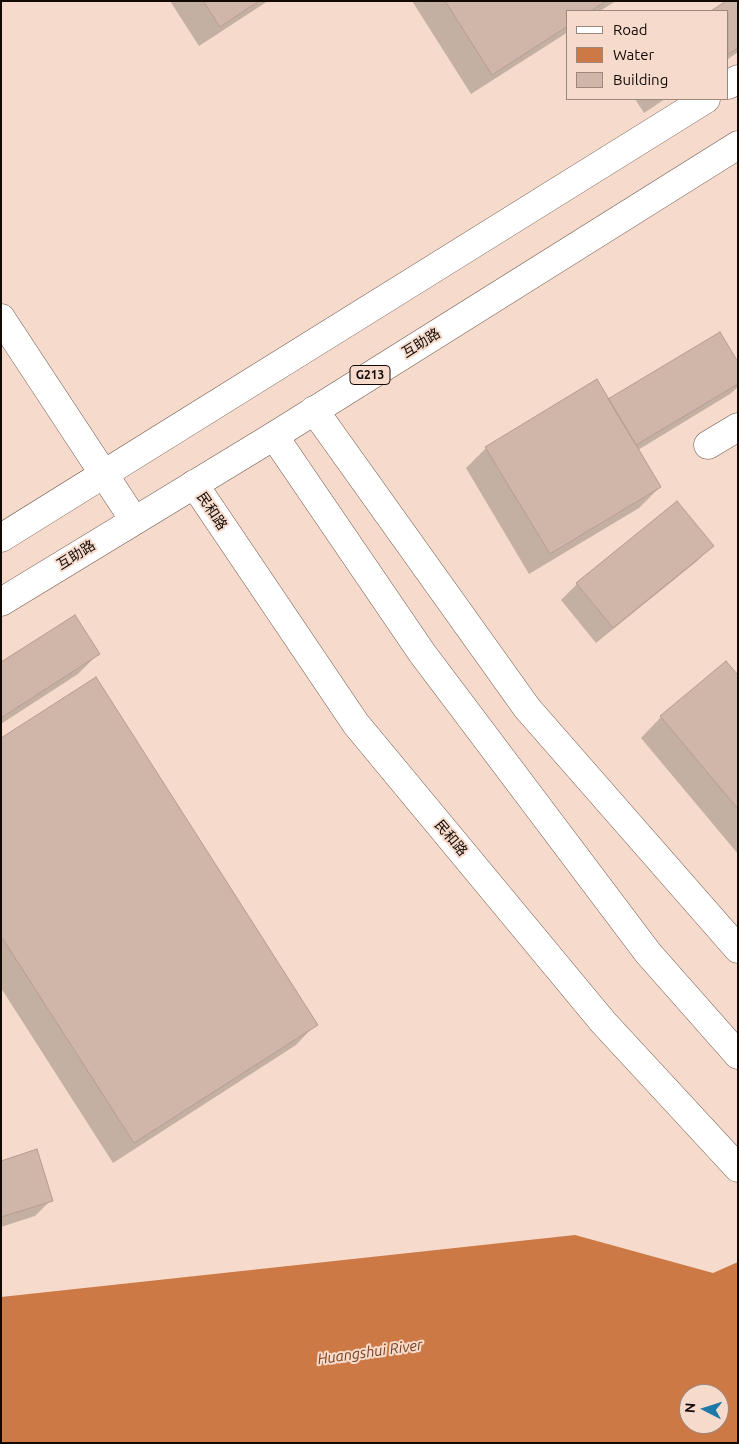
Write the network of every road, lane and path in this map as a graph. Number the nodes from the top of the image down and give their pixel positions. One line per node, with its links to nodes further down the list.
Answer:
1 (704, 100): 8 (main road)
2 (738, 145): 4 (main road, 互助路 / G213)
3 (1, 318): 8 (main road)
4 (314, 410): 6 (main road, 互助路 / G213); 13 (main road)
5 (738, 427): 7 (main road)
6 (274, 436): 9 (main road, 互助路 / G213); 14 (main road)
7 (708, 445)
8 (104, 475): 10 (main road); 11 (main road)
9 (194, 484): 10 (main road, 互助路 / G213); 15 (main road, 民和路)
10 (134, 520): 12 (main road, 互助路 / G213)
11 (1, 538)
12 (1, 602)
13 (738, 950)
14 (738, 1055)
15 (738, 1168)

